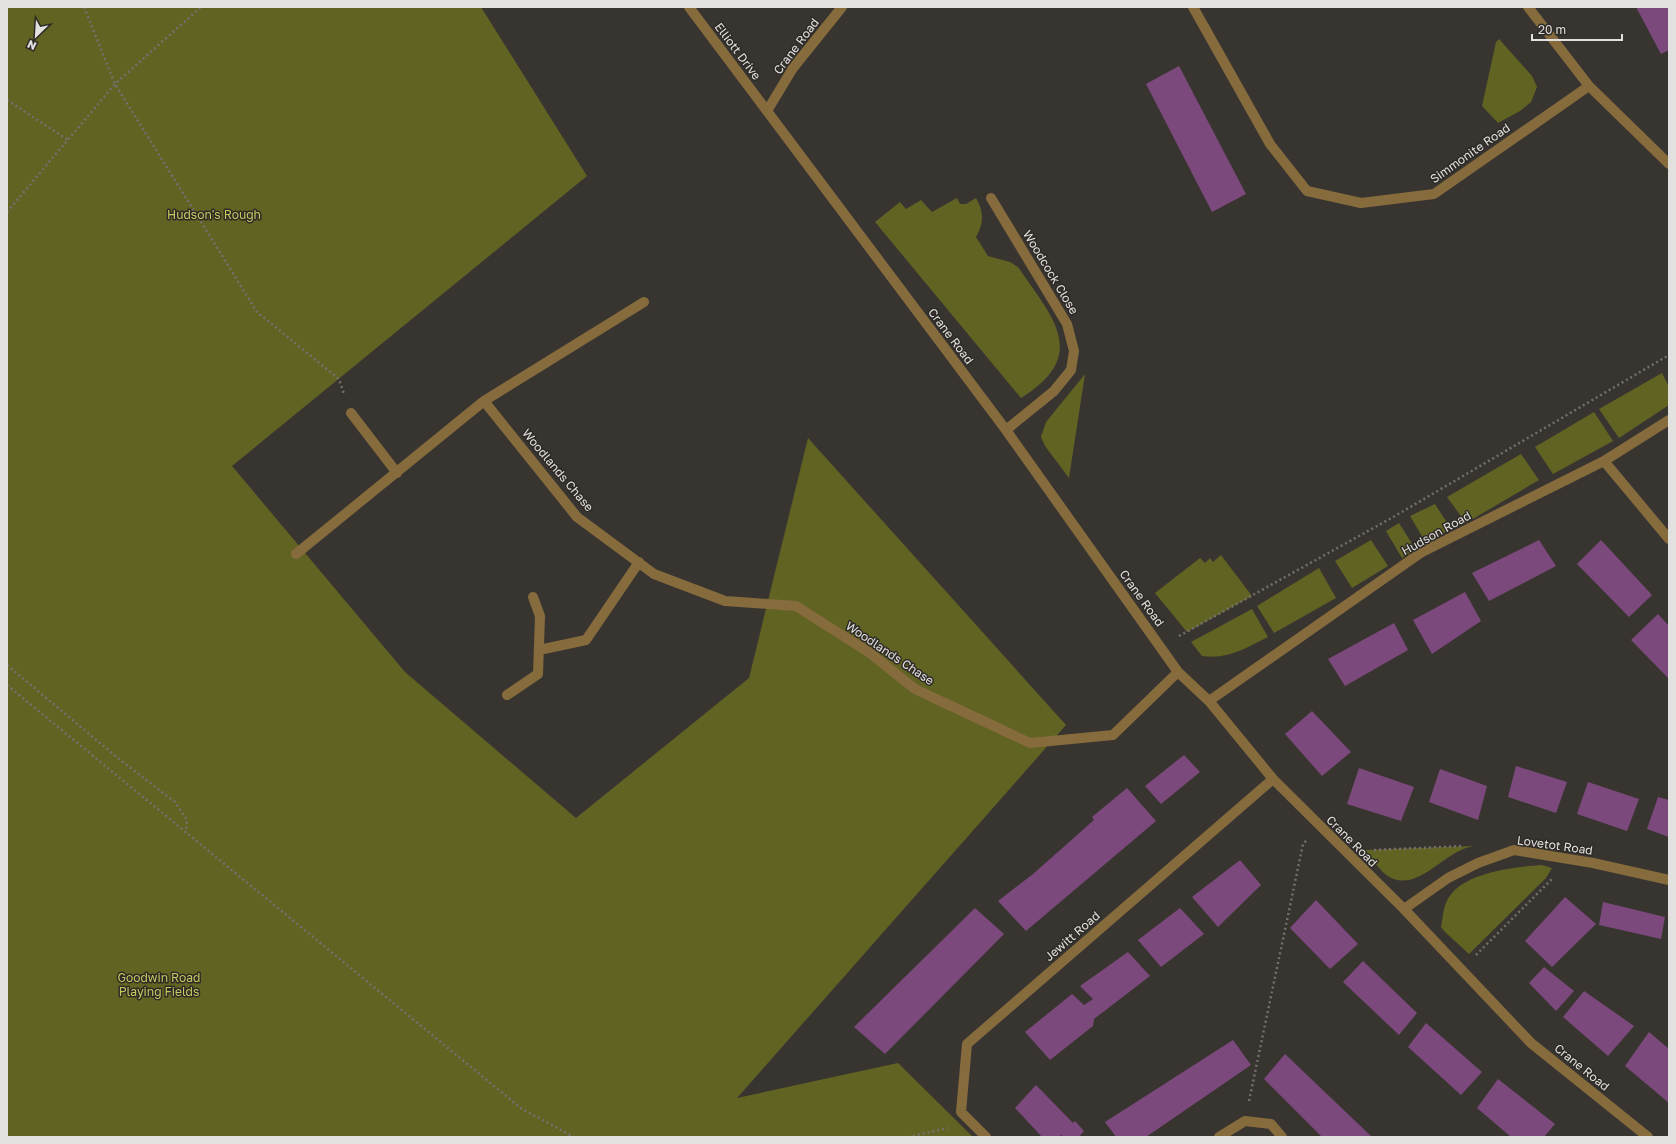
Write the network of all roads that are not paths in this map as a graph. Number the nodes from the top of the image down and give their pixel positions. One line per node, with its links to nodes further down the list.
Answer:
1 (689, 7): 6 (street, Elliott Drive)
2 (842, 7): 6 (street, Crane Road)
3 (1193, 7): 5 (street, Simmonite Road)
4 (1528, 7): 5 (street)
5 (1589, 86): 7 (street)
6 (767, 111): 13 (street, Crane Road)
7 (1669, 164)
8 (991, 198): 13 (street, Woodcock Close)
9 (644, 302): 10 (street)
10 (484, 401): 15 (street); 18 (street, Woodlands Chase)
11 (351, 413): 15 (street)
12 (1669, 420): 14 (street, Hudson Road)
13 (1006, 430): 21 (street, Crane Road)
14 (1604, 461): 16 (street); 23 (street, Hudson Road)
15 (397, 473): 17 (street)
16 (1669, 540)
17 (296, 554)
18 (639, 562): 20 (street); 21 (street, Woodlands Chase)
19 (533, 597): 20 (street)
20 (539, 650): 22 (street)
21 (1178, 672): 23 (street, Crane Road)
22 (507, 695)
23 (1209, 701): 24 (street, Crane Road)
24 (1273, 779): 26 (street, Crane Road); 27 (street, Jewitt Road)
25 (1669, 880): 26 (street, Lovetot Road)
26 (1404, 909): 30 (street, Crane Road)
27 (986, 1137)
28 (1219, 1137): 29 (street)
29 (1282, 1137)
30 (1648, 1137)

